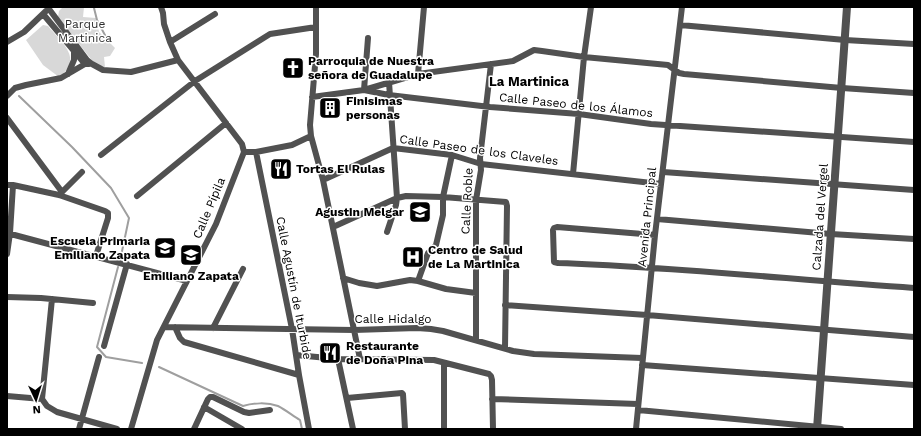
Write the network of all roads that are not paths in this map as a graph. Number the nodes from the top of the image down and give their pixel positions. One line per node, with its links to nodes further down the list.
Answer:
1 (161, 7): 15 (street)
2 (316, 7): 11 (street)
3 (424, 7): 24 (street)
4 (591, 7): 18 (street)
5 (682, 7): 10 (street, Avenida Principal)
6 (848, 7): 13 (street, Calzada del Vergel)
7 (50, 8): 8 (street); 20 (street)
8 (43, 14): 14 (street); 17 (street)
9 (215, 14): 15 (street)
10 (680, 25): 13 (street); 22 (street, Avenida Principal)
11 (316, 27): 25 (street); 32 (street)
12 (368, 38): 28 (street)
13 (845, 40): 16 (street); 27 (street, Calzada del Vergel)
14 (7, 42)
15 (170, 42): 19 (street)
16 (914, 44)
17 (74, 52): 20 (street); 23 (street)
18 (584, 57): 21 (street); 22 (street); 34 (street)
19 (178, 60): 20 (street); 25 (street)
20 (88, 63): 23 (street)
21 (491, 64): 24 (street); 33 (street, Calle Roble)
22 (675, 70): 27 (street); 37 (street, Avenida Principal)
23 (68, 74): 31 (street)
24 (418, 74): 26 (street)
25 (195, 81): 36 (street); 44 (street)
26 (389, 82): 28 (street); 30 (street)
27 (842, 88): 29 (street); 39 (street, Calzada del Vergel)
28 (364, 90): 30 (street, Calle Paseo de los Álamos); 32 (street)
29 (914, 93)
30 (390, 95): 33 (street, Calle Paseo de los Álamos); 41 (street)
31 (7, 96)
32 (312, 97): 38 (street)
33 (486, 107): 34 (street, Calle Paseo de los Álamos); 46 (street, Calle Roble)
34 (579, 114): 37 (street, Calle Paseo de los Álamos); 49 (street)
35 (7, 118): 55 (street)
36 (226, 123): 42 (street); 56 (street)
37 (668, 125): 39 (street, Calle Paseo de los Álamos); 48 (street, Avenida Principal)
38 (311, 136): 43 (street); 50 (street)
39 (838, 137): 40 (street, Calle Paseo de los Álamos); 53 (street, Calzada del Vergel)
40 (914, 142)
41 (393, 148): 45 (street, Calle Paseo de los Claveles); 50 (street, Calle Paseo de los Claveles); 57 (street)
42 (244, 152): 43 (street); 73 (street, Calle Pípila)
43 (256, 152): 86 (street, Calle Agustín de Iturbide)
44 (101, 155)
45 (452, 155): 46 (street, Calle Paseo de los Claveles); 58 (street)
46 (481, 164): 49 (street, Calle Paseo de los Claveles); 59 (street, Calle Roble)
47 (82, 172): 55 (street)
48 (663, 172): 51 (street, Avenida Principal); 53 (street)
49 (572, 174): 51 (street, Calle Paseo de los Claveles)
50 (323, 180): 61 (street)
51 (661, 184): 60 (street, Avenida Principal)
52 (10, 185): 55 (street); 63 (street)
53 (835, 185): 54 (street); 64 (street, Calzada del Vergel)
54 (914, 190)
55 (60, 194): 68 (street)
56 (136, 196)
57 (397, 198): 58 (street); 61 (street); 62 (street)
58 (443, 198): 59 (street); 74 (street)
59 (476, 200): 77 (street, Calle Roble); 81 (street)
60 (657, 219): 64 (street); 65 (street, Avenida Principal)
61 (333, 227): 72 (street)
62 (387, 232)
63 (8, 233): 67 (street); 68 (street)
64 (831, 234): 66 (street); 75 (street, Calzada del Vergel)
65 (655, 235): 70 (street, Avenida Principal); 70 (street)
66 (914, 239)
67 (7, 254)
68 (96, 256): 69 (street)
69 (128, 264): 73 (street); 91 (street)
70 (652, 268): 75 (street); 82 (street, Avenida Principal)
71 (243, 269): 85 (street)
72 (343, 278): 74 (street); 87 (street)
73 (187, 280): 83 (street, Calle Pípila)
74 (418, 281): 77 (street)
75 (828, 282): 76 (street); 88 (street, Calzada del Vergel)
76 (914, 288)
77 (476, 293): 90 (street, Calle Roble)
78 (7, 297): 79 (street)
79 (52, 299): 80 (street); 104 (street)
80 (93, 303)
81 (505, 305): 82 (street); 92 (street)
82 (647, 315): 88 (street); 97 (street, Avenida Principal)
83 (164, 327): 84 (street, Calle Hidalgo); 113 (street, Calle Pípila)
84 (175, 327): 85 (street, Calle Hidalgo); 99 (street)
85 (214, 328): 86 (street, Calle Hidalgo)
86 (292, 329): 87 (street, Calle Hidalgo); 93 (street, Calle Agustín de Iturbide)
87 (354, 330): 90 (street, Calle Hidalgo); 96 (street)
88 (824, 330): 89 (street); 100 (street, Calzada del Vergel)
89 (914, 337)
90 (476, 340): 92 (street, Calle Hidalgo)
91 (104, 346)
92 (505, 348): 97 (street, Calle Hidalgo)
93 (296, 355): 95 (street); 99 (street, Calle Agustín de Iturbide)
94 (99, 357): 109 (street)
95 (338, 359): 96 (street); 103 (street)
96 (360, 360): 98 (street)
97 (642, 362): 100 (street, Calle Hidalgo); 107 (street, Avenida Principal)
98 (444, 363): 105 (street); 119 (street)
99 (298, 374): 116 (street, Calle Agustín de Iturbide)
100 (821, 378): 101 (street, Calle Hidalgo); 110 (street, Calzada del Vergel)
101 (914, 385)
102 (7, 396): 104 (street)
103 (347, 398): 117 (street); 118 (street)
104 (42, 399): 109 (street)
105 (492, 399): 107 (street); 120 (street)
106 (204, 407): 108 (street); 114 (street); 115 (street)
107 (638, 407): 110 (street); 121 (street, Avenida Principal)
108 (270, 410)
109 (82, 419): 111 (street); 112 (street)
110 (817, 428): 122 (street)
111 (79, 429)
112 (117, 429)
113 (132, 429)
114 (194, 429)
115 (242, 429)
116 (309, 429)
117 (353, 429)
118 (405, 429)
119 (444, 429)
120 (493, 429)
121 (636, 429)
122 (841, 429)

